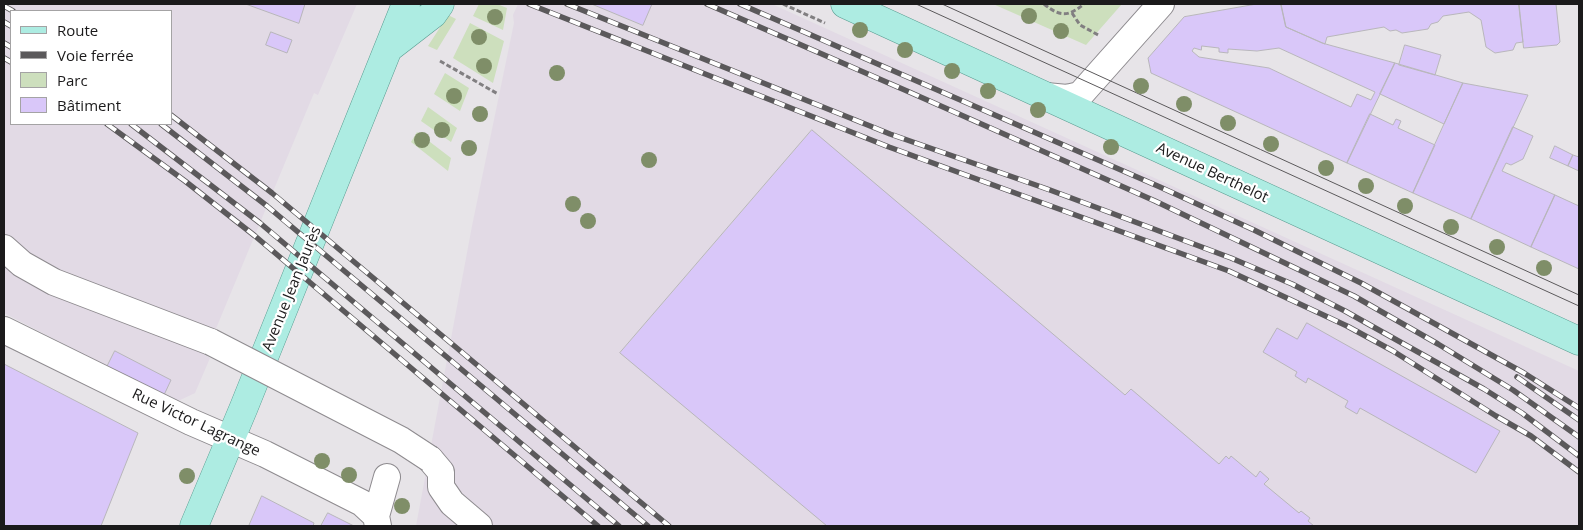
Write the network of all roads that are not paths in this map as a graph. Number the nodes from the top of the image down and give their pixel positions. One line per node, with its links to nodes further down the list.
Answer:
1 (406, 4): 5 (main road, Avenue Jean Jaurès)
2 (440, 4): 5 (main road)
3 (845, 4): 6 (main road, Avenue Berthelot)
4 (1161, 4): 6 (street)
5 (386, 51): 10 (main road, Avenue Jean Jaurès)
6 (1046, 96): 9 (main road, Avenue Berthelot)
7 (4, 248): 14 (street, bridge)
8 (4, 330): 10 (street, Rue Victor Lagrange)
9 (1579, 341)
10 (231, 440): 12 (street, Rue Victor Lagrange); 13 (main road, Avenue Jean Jaurès)
11 (387, 477): 12 (street)
12 (377, 521)
13 (194, 526)
14 (480, 526)

